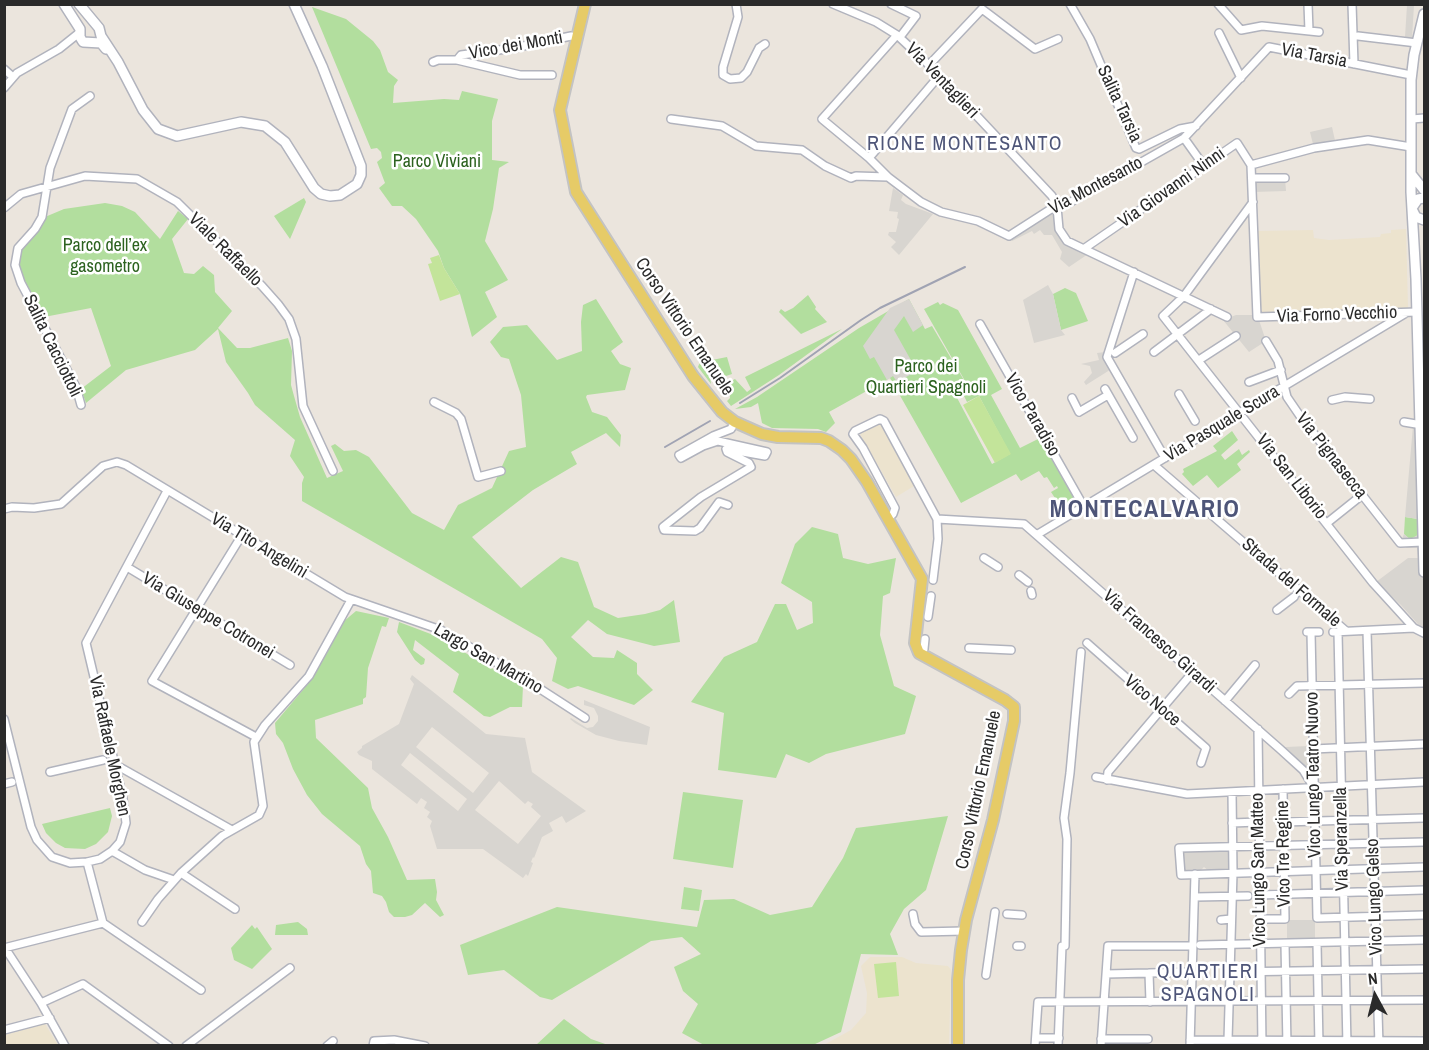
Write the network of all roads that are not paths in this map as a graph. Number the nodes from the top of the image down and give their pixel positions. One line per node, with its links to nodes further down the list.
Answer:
1 (64, 4): 15 (street)
2 (79, 4): 13 (street)
3 (585, 4): 19 (main road, Corso Vittorio Emanuele)
4 (736, 4): 22 (street)
5 (833, 4): 16 (street, Via Ventaglieri)
6 (891, 4): 16 (street)
7 (1070, 4): 37 (street, Salita Tarsia)
8 (1218, 4): 9 (street)
9 (1308, 4)
10 (1352, 4): 25 (street)
11 (294, 5): 18 (street)
12 (1425, 14): 21 (street)
13 (94, 24): 15 (street); 18 (street)
14 (1219, 33): 31 (street)
15 (81, 35): 18 (street); 32 (street)
16 (899, 36): 26 (street, Via Ventaglieri); 40 (street)
17 (1358, 36): 21 (street)
18 (97, 38)
19 (577, 39): 23 (street, Vico dei Monti); 80 (main road, Corso Vittorio Emanuele)
20 (1058, 39): 26 (street)
21 (1417, 43): 29 (street)
22 (765, 44)
23 (457, 60): 24 (street); 28 (street)
24 (433, 62)
25 (1354, 64): 29 (street, Via Tarsia); 31 (street, Via Tarsia)
26 (928, 65): 30 (street, Via Ventaglieri)
27 (4, 69): 32 (street)
28 (552, 75)
29 (1411, 75): 34 (street)
30 (939, 76): 40 (street); 51 (street, Via Ventaglieri)
31 (1241, 78): 37 (street, Via Tarsia)
32 (7, 82)
33 (90, 96): 47 (street, Salita Cacciottoli)
34 (1412, 118): 35 (street); 39 (street)
35 (1425, 118)
36 (671, 119): 44 (street)
37 (1196, 126): 38 (street, Via Tarsia)
38 (1184, 138): 42 (street); 51 (street, Via Montesanto)
39 (1411, 147): 41 (street); 43 (street)
40 (869, 158): 44 (street)
41 (1251, 165): 42 (street, Via Giovanni Ninni); 45 (street)
42 (1204, 166): 55 (street, Via Giovanni Ninni)
43 (1412, 175): 48 (street); 53 (street)
44 (888, 177): 51 (street, Via Montesanto)
45 (1252, 178): 46 (street); 50 (street)
46 (1285, 178)
47 (46, 187): 52 (street, Viale Raffaello); 77 (street, Salita Cacciottoli); 86 (street, Viale Raffaello)
48 (1425, 190)
49 (1425, 198): 53 (street)
50 (1253, 202): 57 (street); 58 (street, Via Forno Vecchio)
51 (1057, 207): 55 (street)
52 (4, 208)
53 (1412, 210): 54 (street); 58 (street)
54 (1425, 220)
55 (1088, 250): 56 (street)
56 (1134, 272): 57 (street); 84 (street)
57 (1184, 296): 59 (street); 63 (street, Via San Liborio)
58 (1416, 308): 71 (street, Via Pasquale Scura); 82 (street)
59 (1210, 309): 60 (street); 63 (street)
60 (1227, 317)
61 (980, 324): 91 (street, Vico Paradiso)
62 (1143, 334): 66 (street)
63 (1178, 334): 67 (street); 68 (street, Via San Liborio)
64 (1236, 336): 68 (street)
65 (1266, 341): 69 (street, Via Pignasecca)
66 (1114, 352)
67 (1154, 352)
68 (1199, 360): 78 (street, Via San Liborio)
69 (1281, 370): 70 (street); 71 (street, Via Pignasecca)
70 (1249, 382)
71 (1284, 386): 78 (street, Via Pasquale Scura); 89 (street, Via Pignasecca)
72 (1179, 394): 79 (street)
73 (1072, 398): 83 (street)
74 (1370, 399): 75 (street)
75 (1332, 400)
76 (434, 402): 87 (street)
77 (81, 405)
78 (1240, 413): 84 (street, Via Pasquale Scura); 95 (street, Via San Liborio)
79 (1195, 420)
80 (735, 422): 90 (street); 93 (main road, Corso Vittorio Emanuele)
81 (1404, 422): 82 (street)
82 (1422, 425): 98 (street)
83 (1133, 438)
84 (1165, 458): 85 (street, Via Pasquale Scura)
85 (1154, 465): 91 (street, Via Pasquale Scura); 115 (street, Strada del Formale)
86 (333, 471)
87 (501, 471)
88 (167, 491): 92 (street, Via Tito Angelini); 97 (street, Via Tito Angelini); 100 (street)
89 (1362, 495): 95 (street); 98 (street, Via Pignasecca)
90 (728, 505)
91 (1084, 507): 96 (street, Via Pasquale Scura)
92 (4, 509)
93 (888, 518): 94 (street); 203 (main road, Corso Vittorio Emanuele)
94 (936, 519): 96 (street, Via Francesco Girardi); 104 (street)
95 (1327, 523): 112 (street, Via San Liborio)
96 (1038, 534): 125 (street, Via Francesco Girardi)
97 (242, 535): 108 (street, Via Tito Angelini); 109 (street)
98 (1423, 542): 102 (street)
99 (984, 558): 101 (street)
100 (127, 567): 109 (street, Via Giuseppe Cotronei); 143 (street, Via Raffaele Morghen)
101 (998, 567)
102 (1425, 572)
103 (1019, 575): 105 (street)
104 (933, 580)
105 (1028, 582)
106 (931, 596): 111 (street)
107 (1294, 597): 110 (street)
108 (351, 600): 133 (street, Largo San Martino); 136 (street)
109 (197, 609): 123 (street, Via Giuseppe Cotronei); 136 (street)
110 (1277, 610)
111 (928, 617)
112 (1414, 628): 113 (street); 116 (street, Via San Liborio)
113 (1367, 631): 115 (street); 127 (street, Vico Lungo Gelso)
114 (1319, 632): 128 (street, Vico Lungo Teatro Nuovo)
115 (1339, 632): 129 (street, Via Speranzella)
116 (1425, 633)
117 (925, 639): 120 (street)
118 (1087, 643): 132 (street, Vico Noce)
119 (969, 648): 121 (street)
120 (924, 649)
121 (1011, 650)
122 (1074, 660): 234 (street)
123 (290, 665)
124 (1255, 665): 131 (street)
125 (1193, 672): 131 (street, Via Francesco Girardi); 132 (street)
126 (1425, 682): 127 (street)
127 (1369, 684): 129 (street); 138 (street, Vico Lungo Gelso)
128 (1312, 685): 129 (street); 130 (street); 140 (street, Vico Lungo Teatro Nuovo)
129 (1339, 685): 139 (street, Via Speranzella)
130 (1289, 694)
131 (1225, 700): 135 (street, Via Francesco Girardi)
132 (1161, 709): 142 (street, Vico Noce); 146 (street)
133 (585, 718)
134 (4, 719): 170 (street)
135 (1258, 729): 150 (street, Via Francesco Girardi); 152 (street, Vico Lungo San Matteo)
136 (256, 737): 161 (street)
137 (1425, 744): 138 (street)
138 (1371, 746): 139 (street); 148 (street, Vico Lungo Gelso)
139 (1341, 748): 140 (street); 149 (street, Via Speranzella)
140 (1313, 749): 150 (street, Vico Lungo Teatro Nuovo)
141 (103, 760): 144 (street)
142 (1202, 763)
143 (116, 765): 161 (street); 169 (street, Via Raffaele Morghen)
144 (50, 772)
145 (1096, 777): 146 (street)
146 (1107, 780): 153 (street)
147 (1425, 783): 148 (street)
148 (1372, 785): 149 (street); 155 (street, Vico Lungo Gelso)
149 (1341, 786): 150 (street); 156 (street, Via Speranzella)
150 (1314, 788): 151 (street); 157 (street, Vico Lungo Teatro Nuovo)
151 (1282, 789): 152 (street); 159 (street, Vico Tre Regine)
152 (1257, 790): 153 (street); 158 (street, Vico Lungo San Matteo)
153 (1232, 792): 160 (street)
154 (1425, 818): 155 (street)
155 (1372, 819): 156 (street); 163 (street, Vico Lungo Gelso)
156 (1342, 820): 157 (street); 165 (street, Via Speranzella)
157 (1315, 821): 159 (street); 164 (street, Vico Lungo Teatro Nuovo)
158 (1258, 822): 160 (street); 167 (street, Vico Lungo San Matteo)
159 (1283, 822): 166 (street, Vico Tre Regine)
160 (1232, 823): 168 (street)
161 (232, 830): 177 (street)
162 (1425, 842): 163 (street)
163 (1373, 843): 165 (street); 172 (street, Vico Lungo Gelso)
164 (1315, 844): 165 (street); 166 (street); 174 (street, Vico Lungo Teatro Nuovo)
165 (1343, 844): 173 (street, Via Speranzella)
166 (1283, 846): 167 (street); 176 (street, Vico Tre Regine)
167 (1258, 847): 168 (street); 175 (street, Vico Lungo San Matteo)
168 (1233, 848): 178 (street); 179 (street)
169 (112, 851): 170 (street); 180 (street)
170 (87, 862): 202 (street)
171 (1425, 867): 172 (street)
172 (1374, 869): 173 (street); 182 (street, Vico Lungo Gelso)
173 (1343, 870): 174 (street); 184 (street, Via Speranzella)
174 (1316, 871): 176 (street); 183 (street, Vico Lungo Teatro Nuovo)
175 (1259, 872): 176 (street); 178 (street); 186 (street, Vico Lungo San Matteo)
176 (1284, 872): 185 (street, Vico Tre Regine)
177 (181, 873): 180 (street); 190 (street)
178 (1233, 873): 179 (street); 187 (street)
179 (1195, 874): 189 (street)
180 (174, 880): 201 (street)
181 (1425, 890): 182 (street)
182 (1374, 892): 184 (street); 196 (street, Vico Lungo Gelso)
183 (1316, 893): 184 (street); 185 (street); 197 (street, Vico Lungo Teatro Nuovo)
184 (1344, 893): 197 (street, Via Speranzella)
185 (1284, 894): 186 (street); 198 (street, Vico Tre Regine)
186 (1259, 895): 198 (street, Vico Lungo San Matteo)
187 (1232, 896): 188 (street); 189 (street); 200 (street)
188 (1248, 896)
189 (1195, 897): 210 (street)
190 (235, 909)
191 (995, 912): 224 (street)
192 (913, 914): 203 (street)
193 (1007, 914): 194 (street)
194 (1022, 915)
195 (1425, 915): 196 (street)
196 (1375, 916): 197 (street); 205 (street, Vico Lungo Gelso)
197 (1344, 917): 206 (street, Via Speranzella)
198 (1260, 919): 207 (street, Vico Lungo San Matteo)
199 (1221, 920): 200 (street)
200 (1231, 920): 211 (street)
201 (142, 922)
202 (103, 923): 212 (street); 225 (street)
203 (964, 931): 258 (main road, Corso Vittorio Emanuele)
204 (1425, 940): 205 (street)
205 (1376, 942): 206 (street); 214 (street, Vico Lungo Gelso)
206 (1345, 943): 209 (street); 217 (street, Via Speranzella)
207 (1260, 944): 208 (street); 211 (street); 218 (street, Vico Lungo San Matteo)
208 (1285, 944): 209 (street); 219 (street)
209 (1317, 944): 216 (street)
210 (1197, 945): 211 (street); 220 (street); 223 (street)
211 (1231, 945): 221 (street)
212 (5, 948): 237 (street)
213 (291, 968): 255 (street)
214 (1377, 969): 215 (street); 217 (street); 229 (street, Vico Lungo Gelso)
215 (1425, 969)
216 (1318, 970): 217 (street); 219 (street); 227 (street)
217 (1345, 970): 228 (street, Via Speranzella)
218 (1265, 971): 219 (street); 221 (street); 233 (street, Vico Lungo San Matteo)
219 (1286, 971): 226 (street)
220 (1192, 972): 222 (street); 231 (street)
221 (1230, 972): 232 (street)
222 (1149, 973): 223 (street); 236 (street)
223 (1106, 974): 235 (street)
224 (986, 975)
225 (201, 990)
226 (1287, 1000): 227 (street); 233 (street); 249 (street)
227 (1318, 1000): 228 (street); 250 (street)
228 (1346, 1000): 229 (street); 251 (street, Via Speranzella)
229 (1377, 1000): 230 (street); 252 (street, Vico Lungo Gelso)
230 (1425, 1000)
231 (1191, 1001): 232 (street); 236 (street); 246 (street)
232 (1229, 1001): 233 (street); 241 (street)
233 (1262, 1001): 248 (street, Vico Lungo San Matteo)
234 (1060, 1002): 235 (street); 243 (street); 244 (street)
235 (1105, 1002): 236 (street); 245 (street)
236 (1150, 1002)
237 (41, 1003): 238 (street); 254 (street)
238 (50, 1018): 239 (street); 253 (street)
239 (4, 1030)
240 (1148, 1039): 245 (street)
241 (1228, 1040): 247 (street); 248 (street)
242 (1425, 1041): 252 (street)
243 (1035, 1042): 244 (street)
244 (1059, 1042)
245 (1101, 1042)
246 (1190, 1042): 247 (street)
247 (1216, 1042)
248 (1262, 1043): 249 (street)
249 (1287, 1043): 250 (street)
250 (1319, 1043): 251 (street)
251 (1347, 1043): 252 (street)
252 (1379, 1043)
253 (65, 1046)
254 (169, 1046)
255 (186, 1046)
256 (373, 1046): 257 (street)
257 (425, 1046)
258 (958, 1046)

